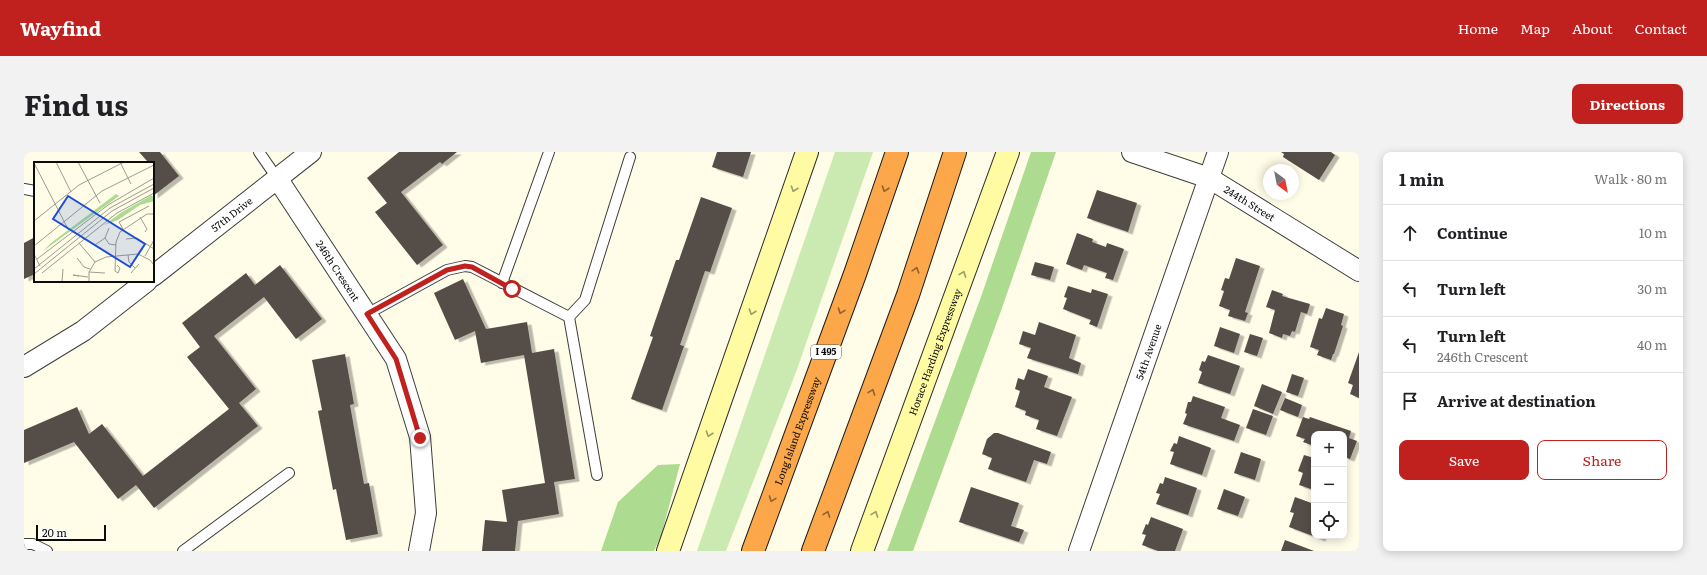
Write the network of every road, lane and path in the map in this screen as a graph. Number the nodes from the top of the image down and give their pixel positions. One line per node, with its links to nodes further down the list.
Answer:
1 (259, 152): 11 (lane)
2 (311, 152): 11 (street, 57th Drive)
3 (549, 152): 18 (lane)
4 (807, 152): 28 (main road, one-way to 28)
5 (897, 152): 29 (highway, Long Island Expressway / I 495, one-way to 29)
6 (955, 152): 30 (highway, one-way to 6)
7 (1008, 152): 31 (main road, Horace Harding Expressway, one-way to 7)
8 (1132, 152): 12 (street, 244th Street)
9 (1218, 152): 12 (street, 54th Avenue)
10 (630, 157): 20 (lane)
11 (277, 178): 16 (street, 57th Drive); 19 (street, 246th Crescent)
12 (1208, 178): 15 (street, 244th Street); 32 (street, 54th Avenue)
13 (24, 189): 14 (lane)
14 (34, 191)
15 (1359, 271)
16 (154, 274)
17 (144, 282): 21 (street, 57th Drive)
18 (502, 283): 19 (lane); 20 (lane)
19 (367, 314): 27 (street, 246th Crescent)
20 (569, 317): 23 (lane)
21 (24, 367)
22 (289, 473): 26 (lane)
23 (597, 475)
24 (24, 544): 25 (lane)
25 (47, 551)
26 (183, 551)
27 (419, 551)
28 (668, 551)
29 (752, 551)
30 (813, 551)
31 (862, 551)
32 (1079, 551)

